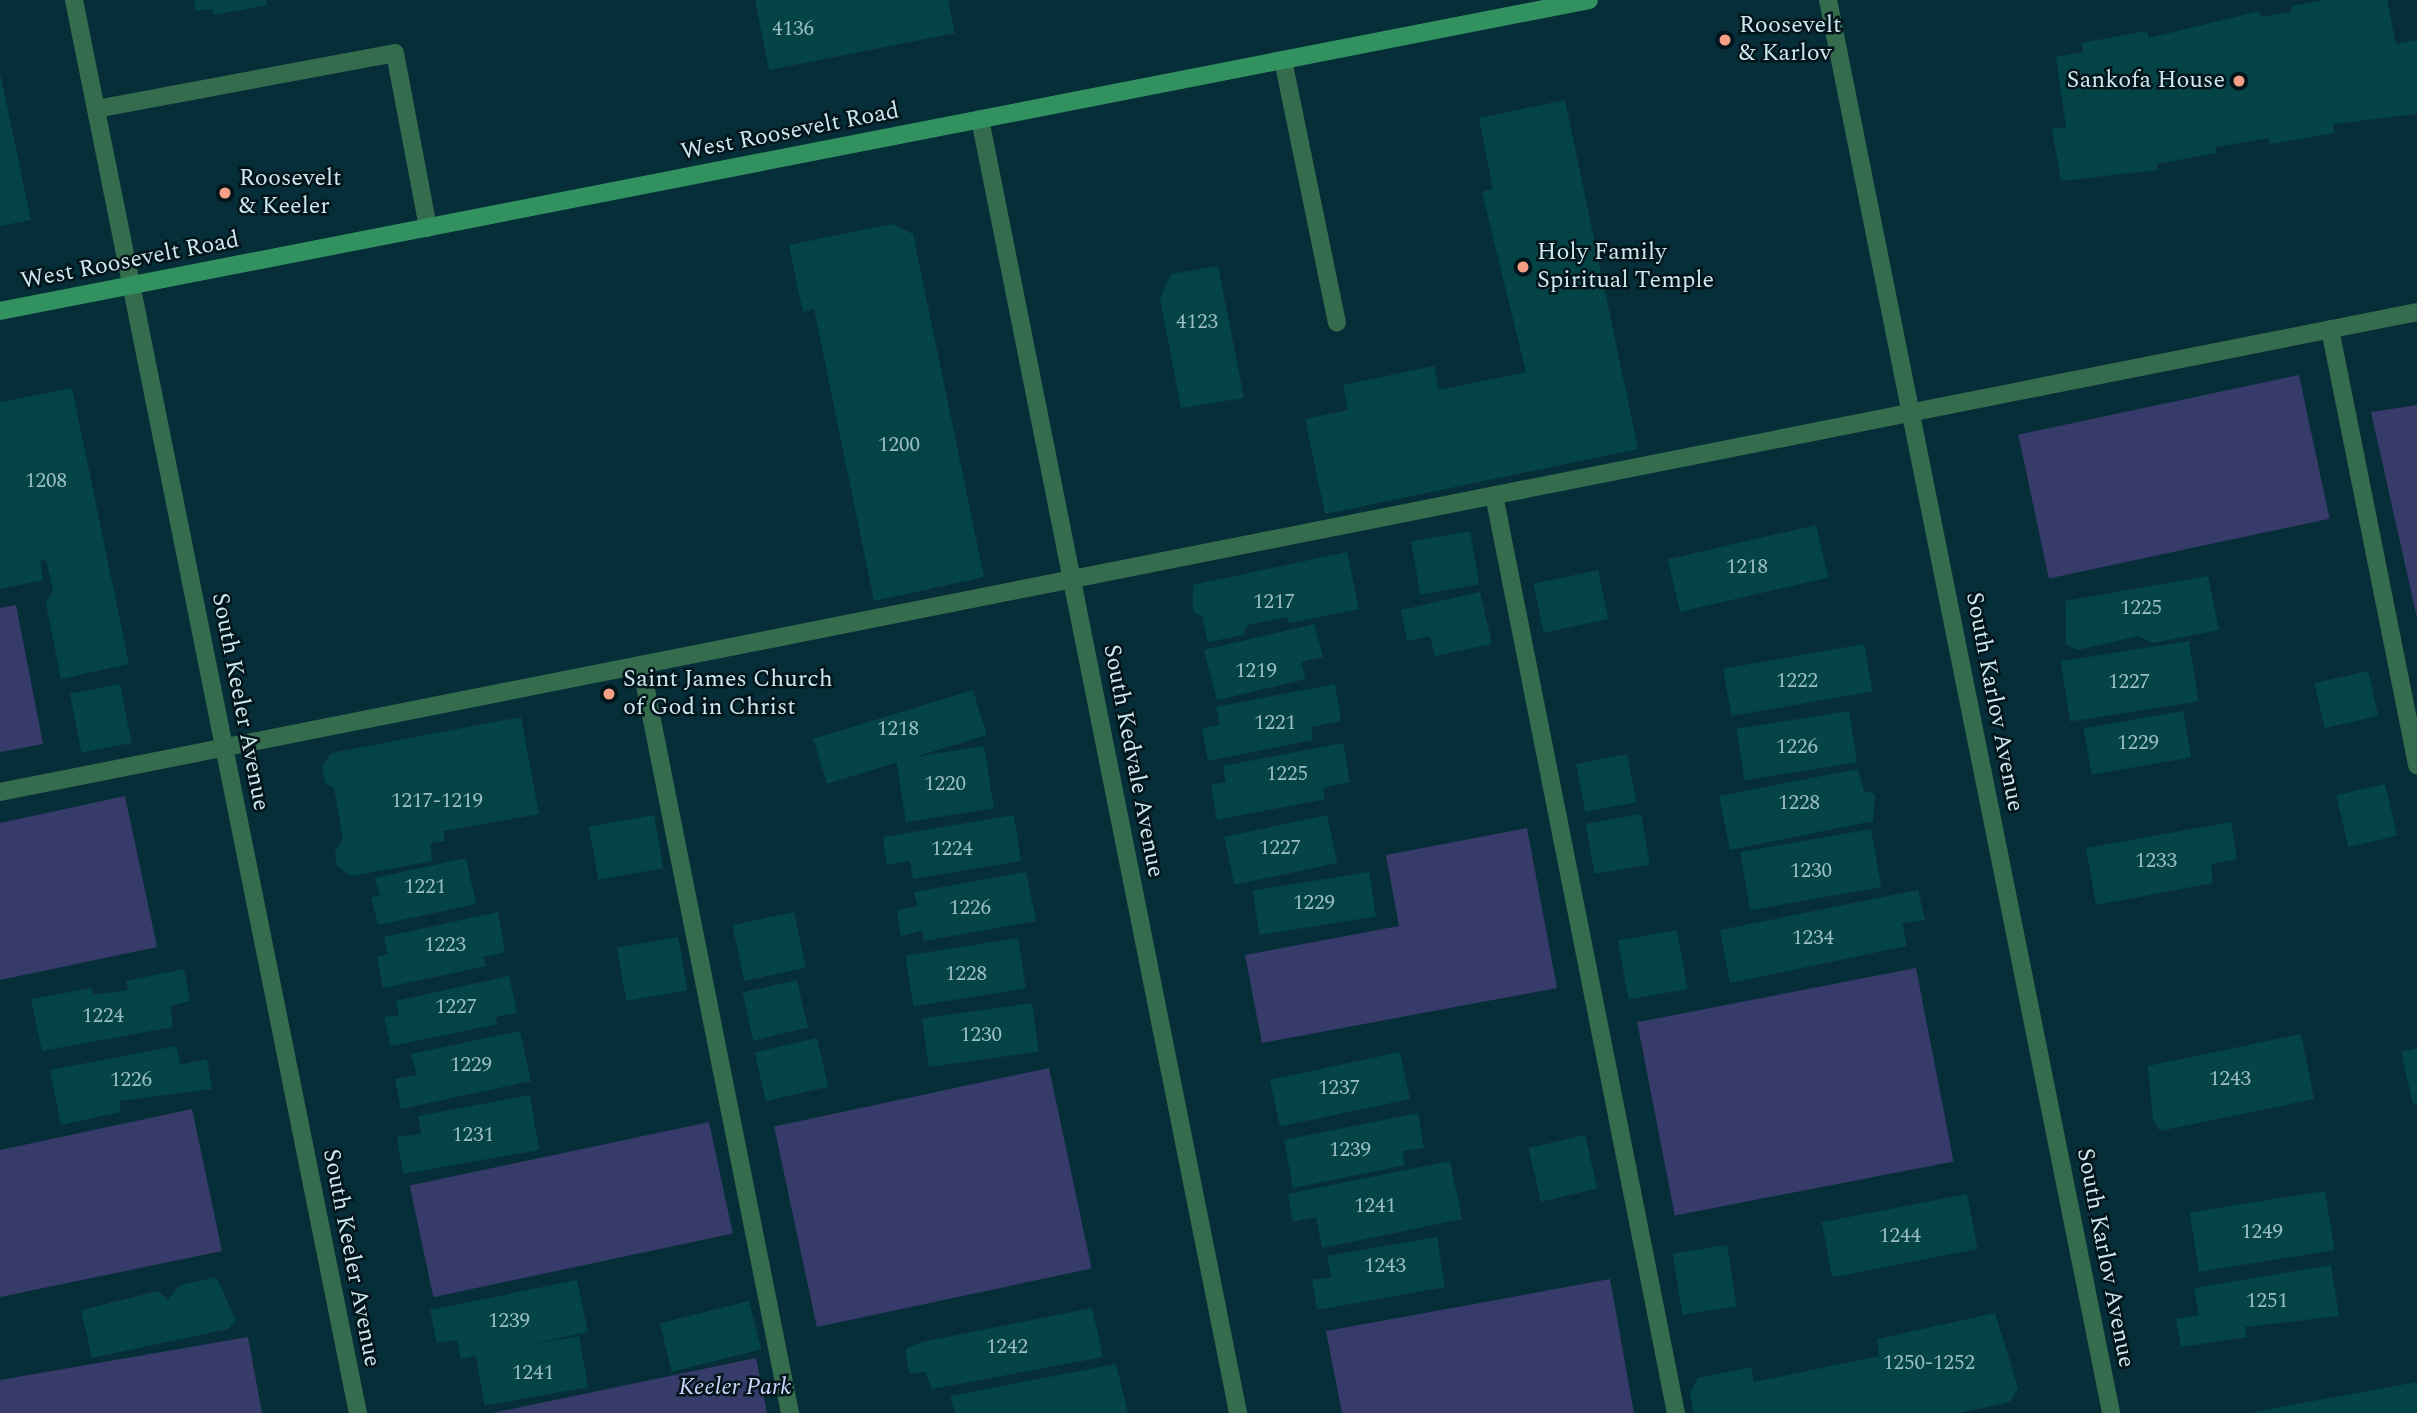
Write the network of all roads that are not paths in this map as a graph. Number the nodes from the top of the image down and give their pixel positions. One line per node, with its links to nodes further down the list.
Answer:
1 (74, 0): 5 (street, South Keeler Avenue)
2 (1589, 0): 4 (main road, West Roosevelt Road)
3 (1828, 0): 13 (street, South Karlov Avenue)
4 (1283, 60): 6 (main road, West Roosevelt Road); 11 (street)
5 (96, 109): 7 (street); 8 (street, South Keeler Avenue)
6 (980, 119): 7 (main road, West Roosevelt Road); 15 (street, South Kedvale Avenue)
7 (428, 228): 8 (main road, West Roosevelt Road)
8 (131, 286): 9 (main road, West Roosevelt Road); 17 (street, South Keeler Avenue)
9 (0, 311)
10 (2417, 312): 12 (street)
11 (1337, 323)
12 (2330, 329): 13 (street); 18 (street)
13 (1912, 412): 14 (street); 24 (street, South Karlov Avenue)
14 (1494, 495): 15 (street); 23 (street)
15 (1071, 580): 16 (street); 22 (street, South Kedvale Avenue)
16 (640, 665): 17 (street); 21 (street)
17 (224, 748): 19 (street); 20 (street, South Keeler Avenue)
18 (2417, 765)
19 (0, 792)
20 (358, 1413)
21 (790, 1413)
22 (1238, 1413)
23 (1676, 1413)
24 (2110, 1413)

